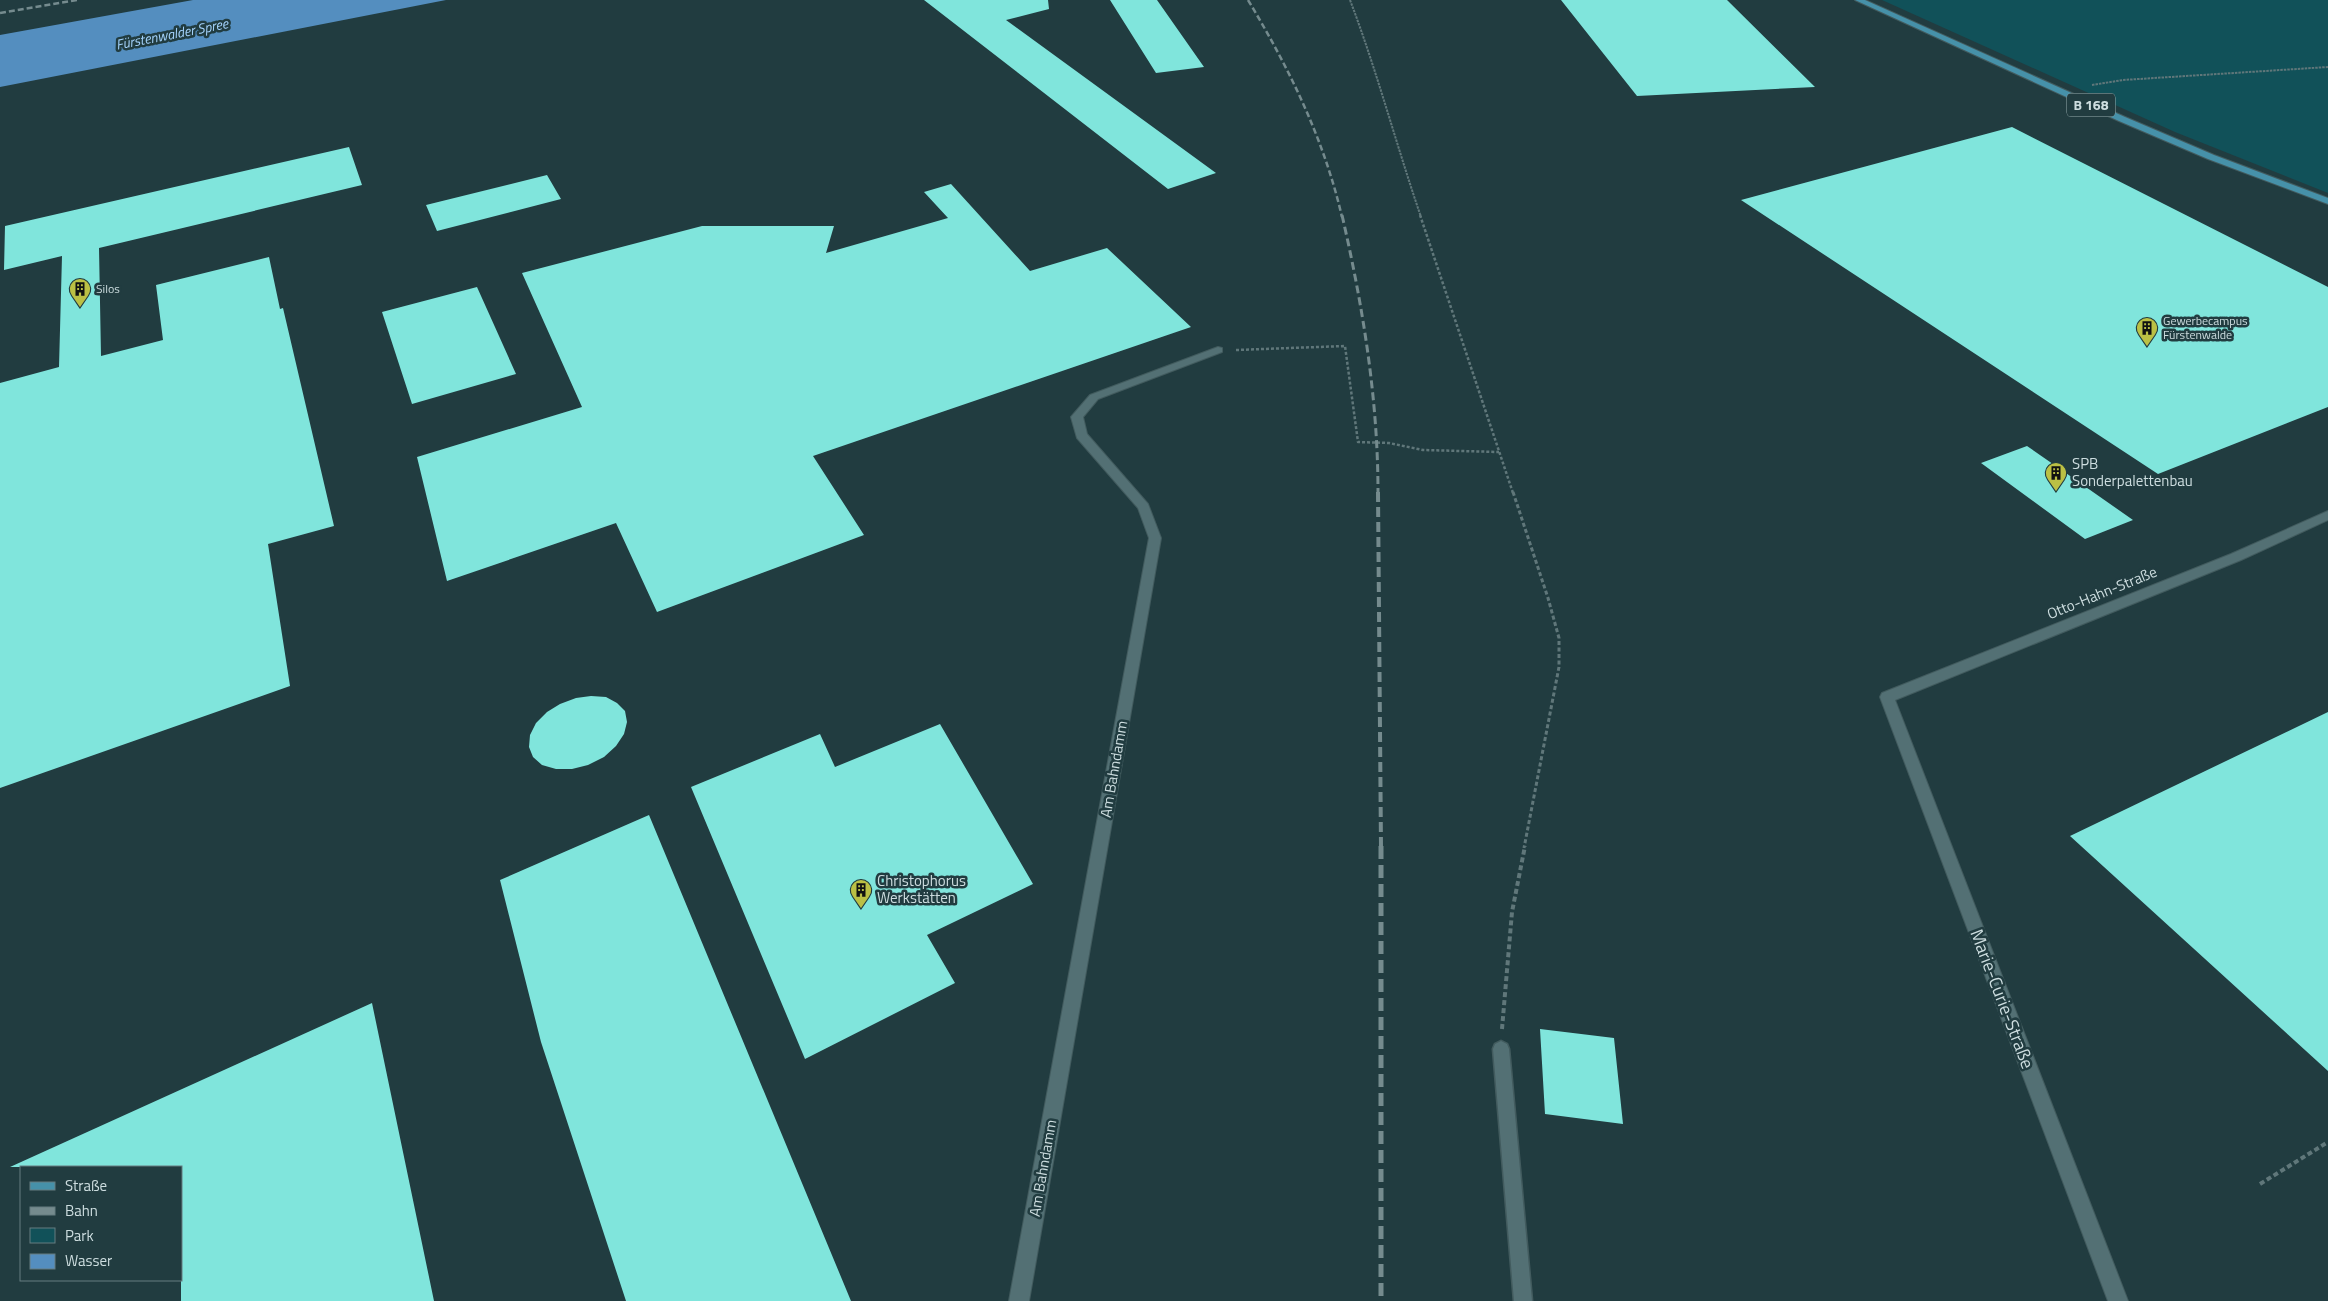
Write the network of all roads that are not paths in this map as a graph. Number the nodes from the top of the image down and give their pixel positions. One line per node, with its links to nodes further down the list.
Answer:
1 (1859, 0): 2 (main road, B 168)
2 (2328, 201)
3 (1218, 350): 7 (street, Am Bahndamm)
4 (2328, 515): 5 (street, Otto-Hahn-Straße)
5 (1887, 697): 9 (street, Marie-Curie-Straße)
6 (1500, 1049): 8 (lane)
7 (1019, 1301)
8 (1523, 1301)
9 (2118, 1301)

